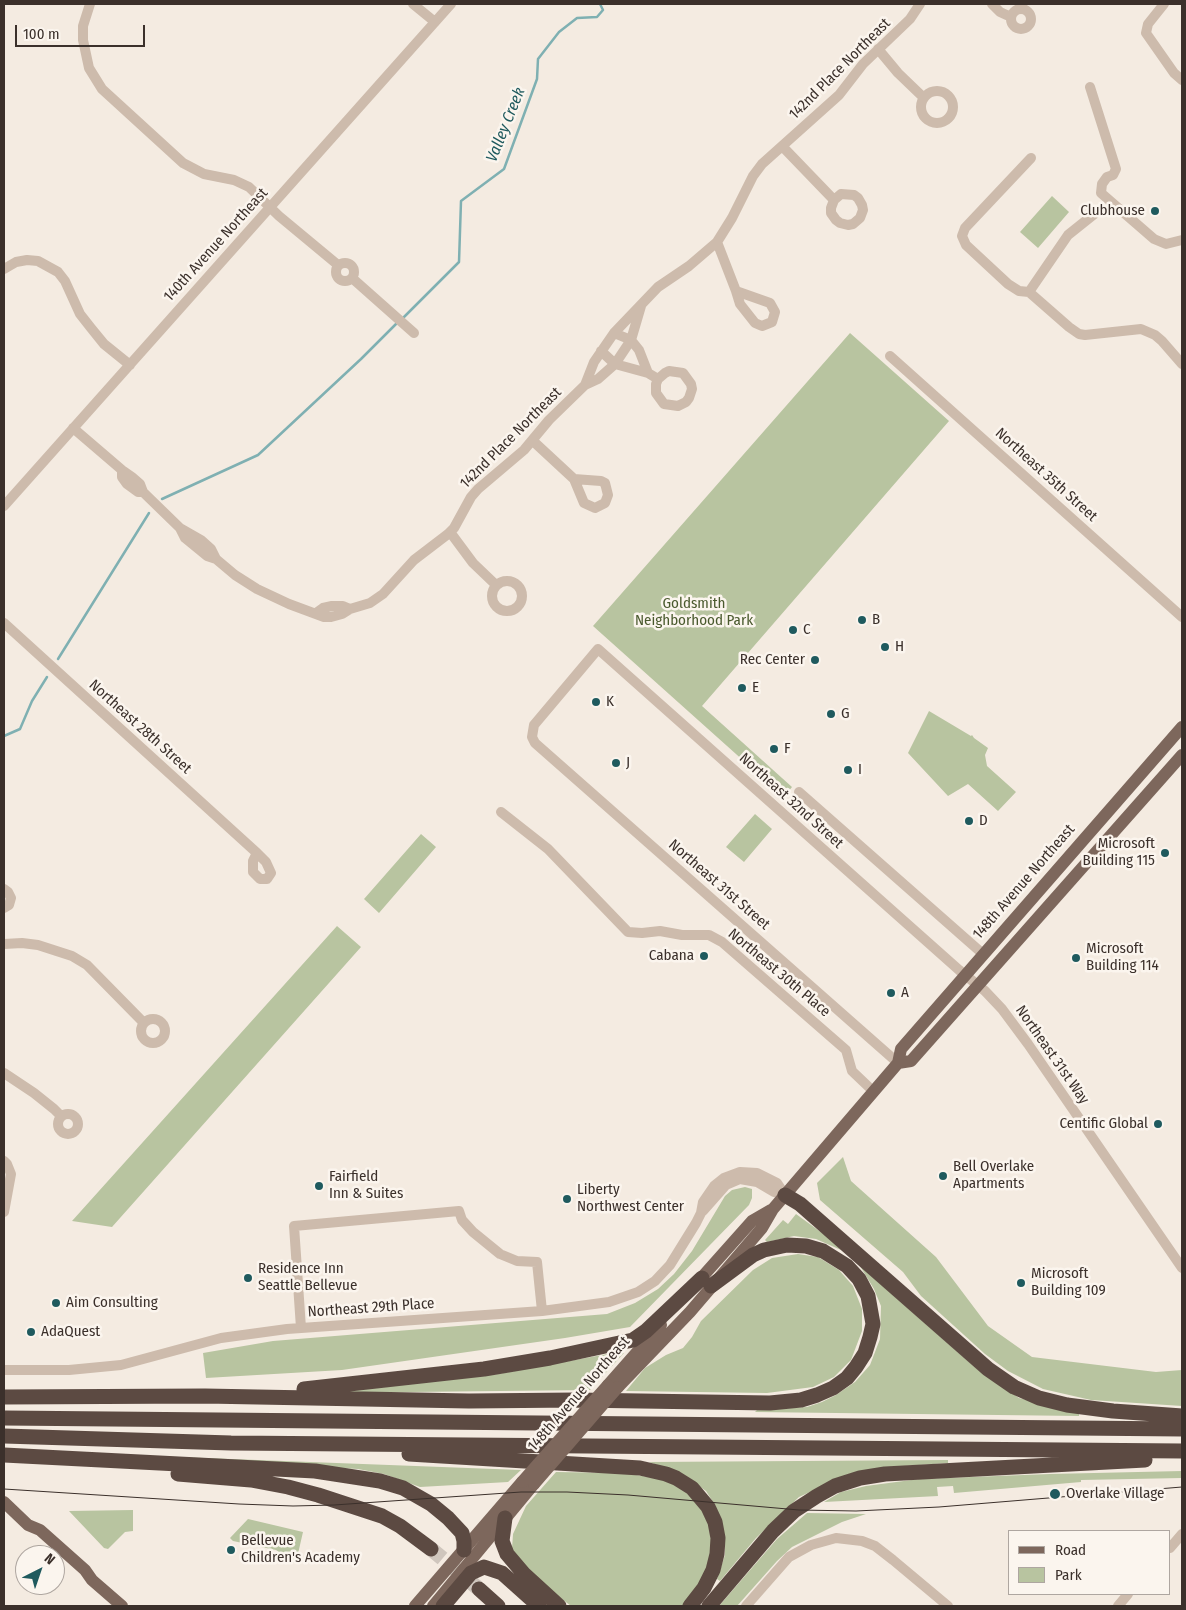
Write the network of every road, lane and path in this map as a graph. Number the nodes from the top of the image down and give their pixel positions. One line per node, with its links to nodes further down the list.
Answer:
1 (90, 4): 16 (street)
2 (413, 4): 8 (street)
3 (451, 4): 8 (street, 140th Avenue Northeast)
4 (920, 4): 9 (street, 142nd Place Northeast)
5 (992, 4): 7 (street)
6 (1164, 4): 10 (street)
7 (1010, 17)
8 (435, 22): 16 (street, 140th Avenue Northeast)
9 (878, 49): 12 (street); 13 (street, 142nd Place Northeast)
10 (1182, 80)
11 (1090, 87): 18 (street)
12 (924, 98)
13 (782, 146): 15 (street); 19 (street, 142nd Place Northeast)
14 (1031, 158): 22 (street)
15 (834, 200)
16 (270, 206): 24 (street); 31 (street, 140th Avenue Northeast)
17 (1098, 211): 22 (street)
18 (1182, 240)
19 (717, 242): 21 (street); 23 (street, 142nd Place Northeast)
20 (4, 269): 31 (street)
21 (736, 291)
22 (1029, 292): 30 (street)
23 (641, 306): 25 (street, 142nd Place Northeast); 26 (street, 142nd Place Northeast)
24 (414, 333)
25 (614, 333): 26 (street); 27 (street, 142nd Place Northeast)
26 (631, 340): 29 (street, 142nd Place Northeast); 32 (street)
27 (600, 351): 29 (street); 34 (street, 142nd Place Northeast)
28 (890, 356): 41 (street, Northeast 35th Street)
29 (615, 364): 32 (street); 34 (street, 142nd Place Northeast)
30 (1182, 364)
31 (130, 365): 35 (street, 140th Avenue Northeast)
32 (648, 373): 33 (street)
33 (658, 379)
34 (585, 385): 36 (street, 142nd Place Northeast)
35 (73, 428): 38 (street, 140th Avenue Northeast); 39 (street, 142nd Place Northeast)
36 (533, 441): 37 (street); 39 (street, 142nd Place Northeast)
37 (574, 479)
38 (4, 506)
39 (450, 532): 40 (street)
40 (496, 585)
41 (1182, 617)
42 (4, 624): 48 (street, Northeast 28th Street)
43 (598, 649): 53 (street, Northeast 32nd Street); 56 (street, Northeast 31st Street)
44 (1182, 726): 52 (main road, 148th Avenue Northeast)
45 (1182, 755): 54 (main road, 148th Avenue Northeast)
46 (799, 792): 52 (street, Northeast 32nd Street)
47 (501, 812): 58 (street, Northeast 30th Place)
48 (257, 852)
49 (4, 889): 50 (street)
50 (4, 908)
51 (4, 944): 55 (street)
52 (983, 954): 53 (main road, 148th Avenue Northeast)
53 (965, 975): 54 (street, Northeast 32nd Street); 56 (main road, 148th Avenue Northeast)
54 (979, 986): 56 (main road, 148th Avenue Northeast); 63 (street, Northeast 31st Way)
55 (144, 1023)
56 (898, 1063): 58 (main road, 148th Avenue Northeast)
57 (4, 1073): 59 (street)
58 (874, 1092): 61 (main road, 148th Avenue Northeast)
59 (61, 1116)
60 (4, 1160): 62 (street)
61 (785, 1195): 64 (main road, 148th Avenue Northeast); 65 (street, Northeast 29th Place); 70 (highway)
62 (4, 1212)
63 (1182, 1268)
64 (707, 1282): 68 (highway); 68 (highway); 80 (main road, 148th Avenue Northeast, bridge)
65 (542, 1311): 66 (street, Northeast 29th Place); 66 (street)
66 (301, 1328): 67 (street, Northeast 29th Place)
67 (4, 1370)
68 (206, 1396): 69 (highway)
69 (4, 1397)
70 (1182, 1416)
71 (4, 1418): 72 (highway)
72 (1182, 1429)
73 (4, 1436): 74 (highway)
74 (231, 1443): 75 (highway); 96 (highway)
75 (1182, 1452)
76 (4, 1456): 79 (highway)
77 (1182, 1456): 97 (highway)
78 (4, 1460): 79 (highway)
79 (24, 1460): 85 (highway); 86 (highway)
80 (528, 1483): 82 (main road, 148th Avenue Northeast); 86 (main road, 148th Avenue Northeast)
81 (4, 1502): 89 (main road)
82 (505, 1518): 91 (main road, 148th Avenue Northeast); 95 (highway)
83 (1182, 1534): 84 (street)
84 (1171, 1547)
85 (431, 1548)
86 (464, 1550): 90 (main road, 148th Avenue Northeast)
87 (479, 1589): 93 (highway)
88 (1127, 1595): 100 (street)
89 (122, 1606)
90 (415, 1606)
91 (433, 1606)
92 (443, 1606): 94 (highway)
93 (498, 1606)
94 (539, 1606)
95 (559, 1606)
96 (690, 1606)
97 (709, 1606)
98 (746, 1606): 99 (street)
99 (948, 1606)
100 (1118, 1606)

